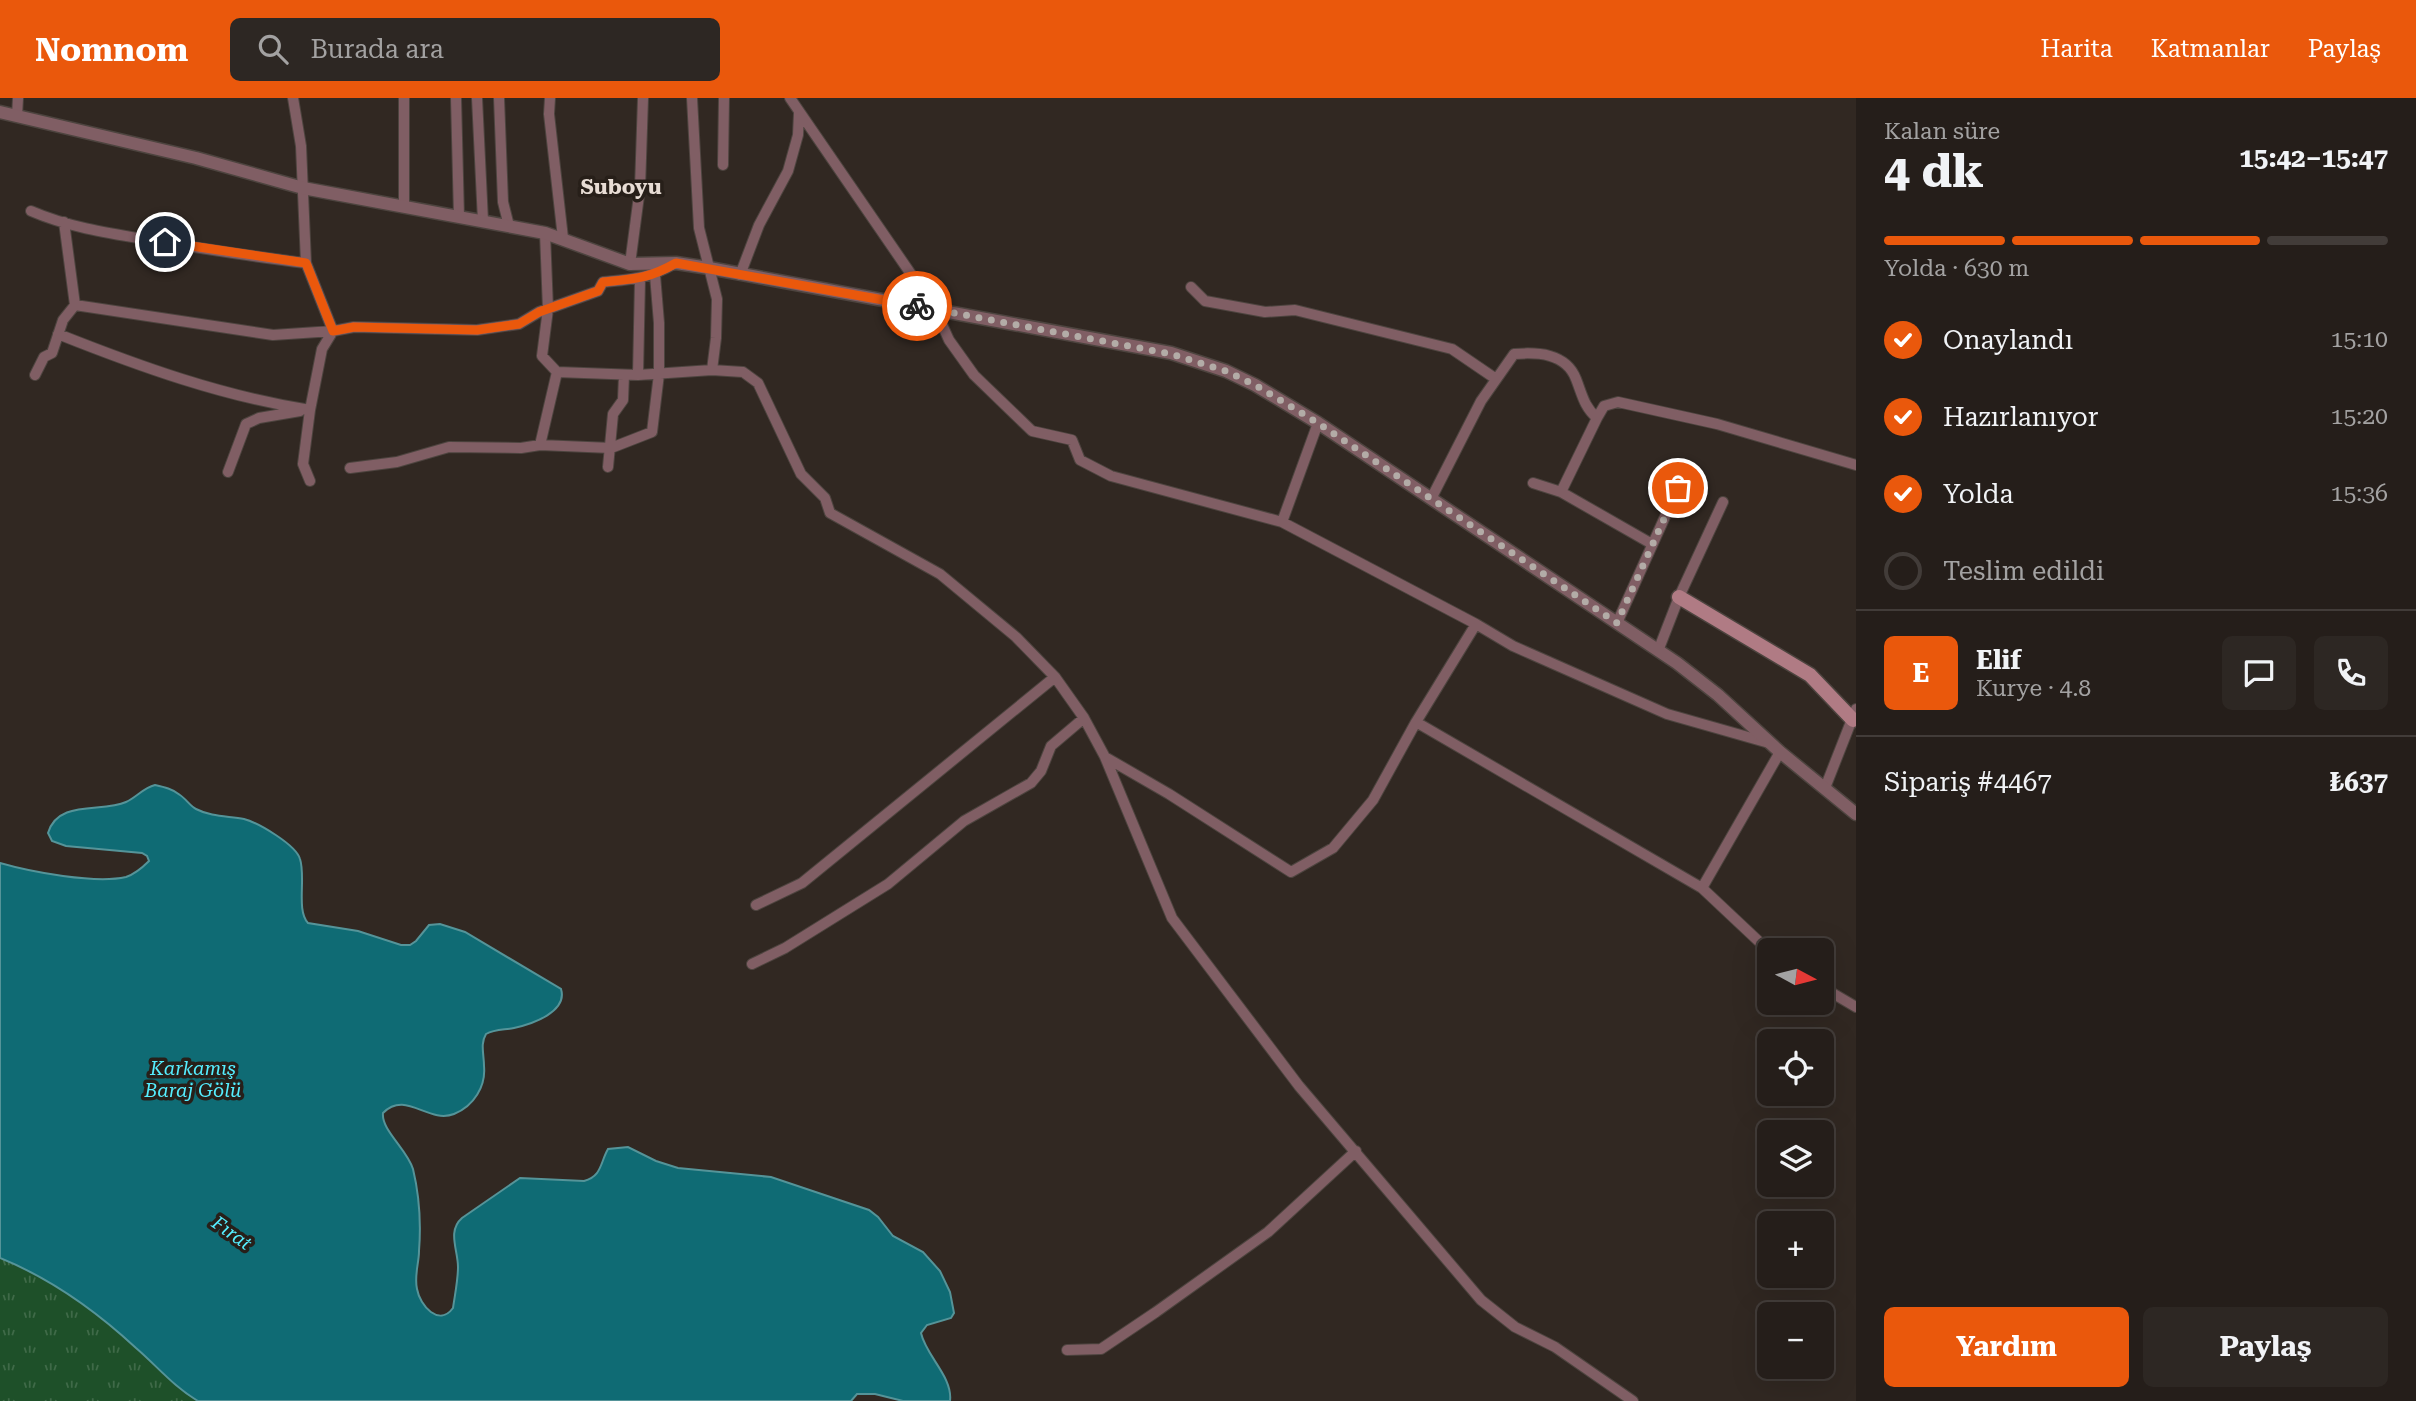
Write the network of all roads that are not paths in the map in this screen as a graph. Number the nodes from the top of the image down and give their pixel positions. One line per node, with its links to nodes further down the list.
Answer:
1 (18, 98): 14 (street)
2 (293, 98): 16 (street)
3 (404, 98): 17 (street)
4 (456, 98): 19 (street)
5 (477, 98): 20 (street)
6 (499, 98): 22 (street)
7 (550, 98): 24 (street)
8 (643, 98): 27 (street)
9 (692, 98): 28 (street)
10 (724, 98): 15 (street)
11 (790, 98): 13 (street)
12 (0, 112): 14 (street)
13 (799, 113): 30 (street); 35 (street)
14 (17, 116): 16 (street)
15 (723, 165)
16 (303, 188): 17 (street); 25 (street)
17 (404, 206): 19 (street)
18 (31, 211): 21 (street)
19 (459, 217): 20 (street)
20 (483, 221): 22 (street)
21 (64, 222): 25 (street); 33 (street)
22 (509, 226): 23 (street)
23 (545, 233): 24 (street); 34 (street)
24 (564, 239): 27 (street)
25 (306, 263): 36 (street)
26 (676, 263): 27 (street); 28 (street); 29 (street)
27 (630, 264)
28 (709, 268): 30 (street); 38 (street)
29 (655, 275): 31 (street); 40 (street)
30 (740, 275): 35 (street)
31 (640, 279): 34 (street); 43 (street)
32 (1191, 287): 44 (street)
33 (75, 305): 36 (street); 37 (street)
34 (548, 309): 36 (street); 39 (street)
35 (936, 309): 47 (street); 60 (street)
36 (333, 331): 45 (street)
37 (58, 334): 41 (street); 45 (street)
38 (712, 370): 40 (street); 66 (street)
39 (557, 372): 42 (street); 48 (street)
40 (659, 374): 43 (street); 49 (street)
41 (34, 375)
42 (624, 375): 43 (street); 49 (street)
43 (638, 375)
44 (1496, 379): 46 (street); 58 (street)
45 (310, 410): 53 (street); 54 (street)
46 (1597, 418): 50 (street); 57 (street)
47 (1318, 423): 58 (street); 60 (street)
48 (540, 445): 49 (street); 52 (street)
49 (611, 448): 51 (street)
50 (1856, 465)
51 (608, 467)
52 (350, 468)
53 (228, 472)
54 (310, 481)
55 (1533, 482): 57 (street)
56 (1678, 488): 61 (street)
57 (1561, 492): 61 (street)
58 (1431, 499): 63 (street)
59 (1723, 502): 62 (street)
60 (1282, 522): 64 (street)
61 (1652, 544): 63 (street)
62 (1679, 597): 65 (street); 67 (main road)
63 (1617, 623): 65 (street)
64 (1476, 624): 69 (street); 70 (street)
65 (1658, 651): 70 (street)
66 (1055, 677): 68 (street); 75 (street)
67 (1855, 717): 72 (street)
68 (1084, 718): 71 (street); 77 (street)
69 (1416, 722): 71 (street); 74 (street)
70 (1777, 748): 72 (street); 74 (street)
71 (1105, 757): 80 (street)
72 (1825, 788): 73 (street)
73 (1856, 814)
74 (1702, 888): 76 (street)
75 (757, 905)
76 (1757, 940)
77 (752, 964)
78 (1834, 994): 79 (street)
79 (1856, 1007)
80 (1356, 1151): 81 (street); 82 (street)
81 (1067, 1350)
82 (1633, 1401)

